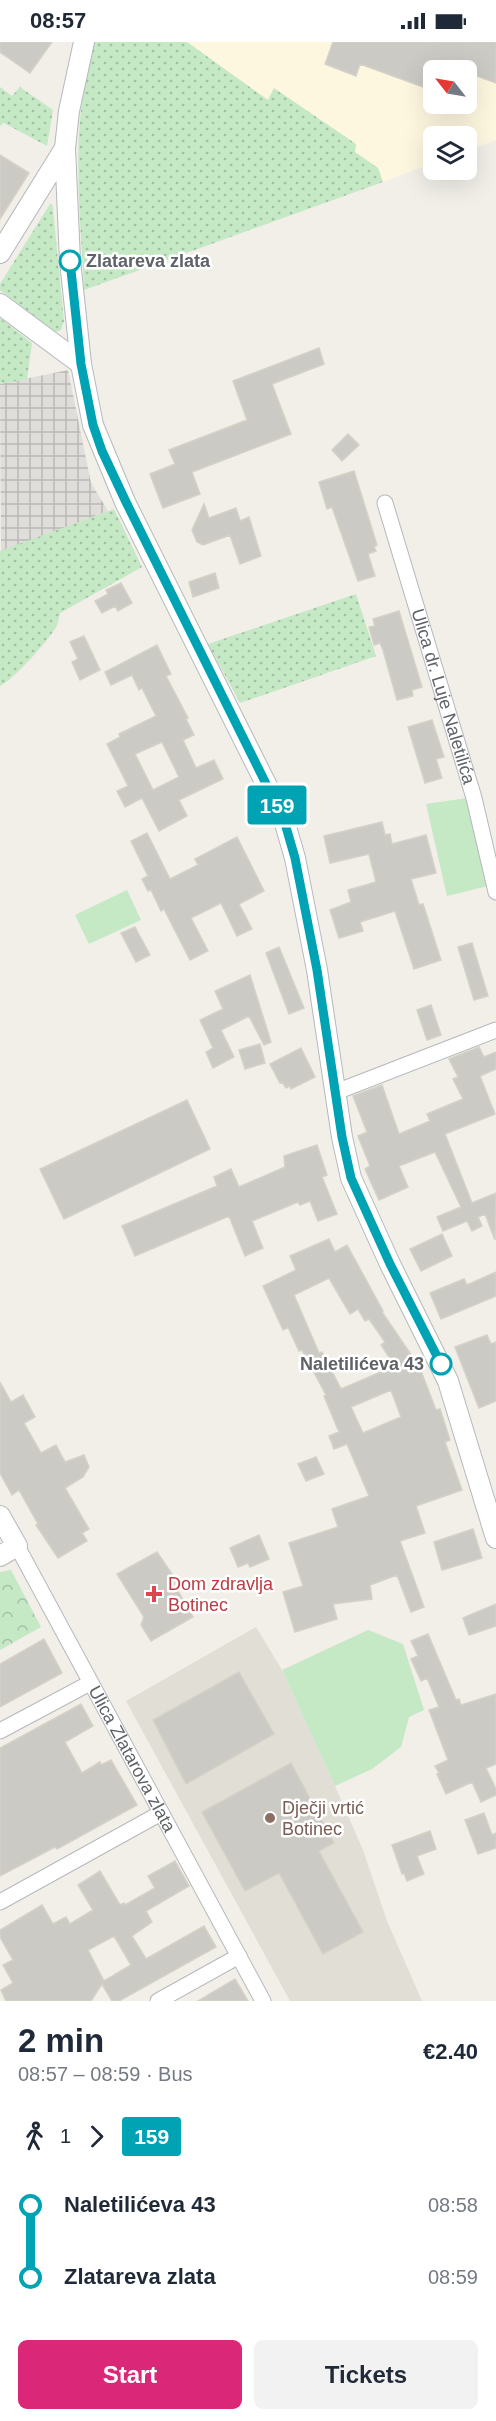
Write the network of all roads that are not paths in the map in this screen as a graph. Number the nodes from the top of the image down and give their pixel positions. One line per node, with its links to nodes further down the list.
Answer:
1 (84, 42): 2 (street)
2 (65, 148): 3 (street); 5 (street)
3 (0, 253)
4 (0, 304): 5 (street)
5 (81, 364): 9 (street)
6 (385, 503): 7 (street, Ulica dr. Luje Naletilića)
7 (496, 892)
8 (496, 1030): 9 (street)
9 (336, 1092): 11 (street)
10 (0, 1516): 12 (street, Ulica Zlatarova zlata)
11 (496, 1538)
12 (8, 1551): 13 (street, Ulica Zlatarova zlata)
13 (90, 1683): 14 (street); 15 (street, Ulica Zlatarova zlata)
14 (0, 1731)
15 (161, 1813): 16 (street); 17 (street, Ulica Zlatarova zlata)
16 (0, 1902)
17 (239, 1956): 18 (street); 19 (street, Ulica Zlatarova zlata)
18 (158, 2001)
19 (263, 2001)

